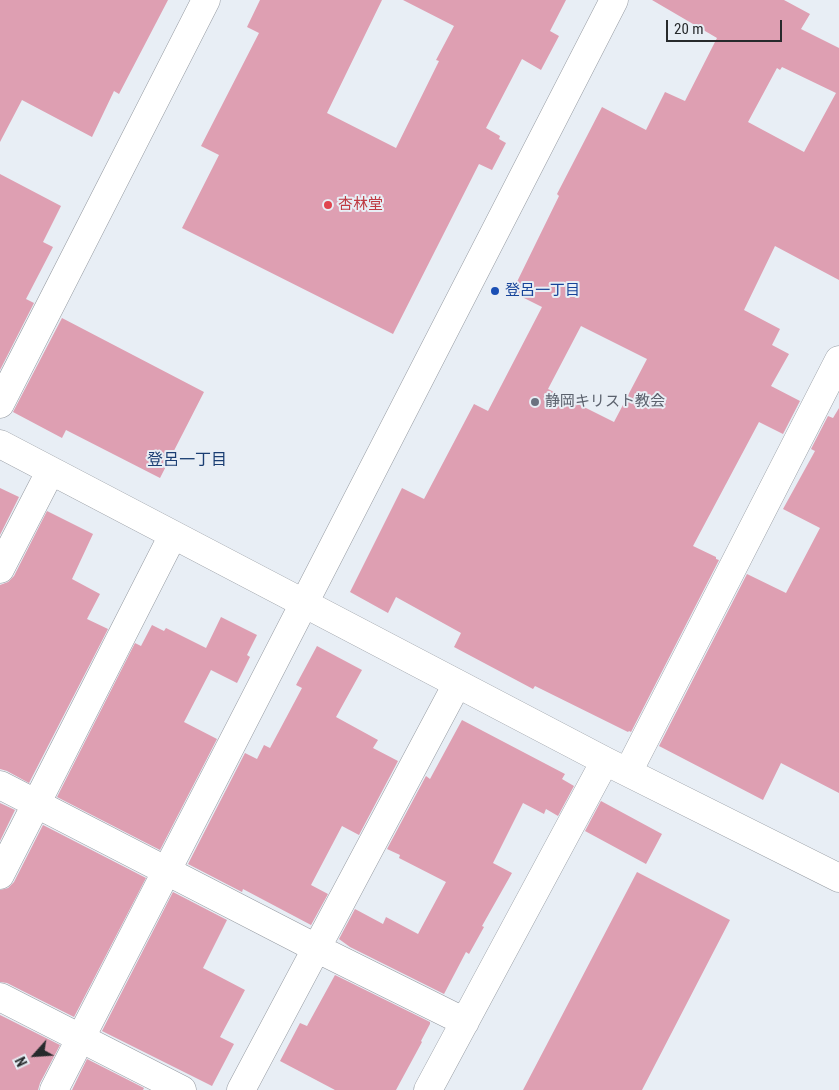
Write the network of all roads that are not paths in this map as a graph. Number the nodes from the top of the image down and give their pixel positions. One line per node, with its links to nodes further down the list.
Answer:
1 (206, 0): 4 (street)
2 (614, 0): 9 (street)
3 (839, 360): 11 (street)
4 (0, 404)
5 (0, 444): 6 (street)
6 (50, 472): 7 (street); 8 (street)
7 (173, 535): 9 (street); 13 (street)
8 (0, 569)
9 (304, 604): 10 (street); 14 (street)
10 (457, 684): 11 (street); 17 (street)
11 (616, 766): 16 (street); 19 (street)
12 (0, 785): 13 (street)
13 (36, 803): 14 (street); 15 (street)
14 (167, 871): 17 (street); 20 (street)
15 (0, 874)
16 (839, 878)
17 (316, 948): 19 (street); 23 (street)
18 (0, 997): 20 (street)
19 (465, 1022): 24 (street)
20 (80, 1038): 21 (street); 22 (street)
21 (54, 1090)
22 (182, 1090)
23 (241, 1090)
24 (428, 1090)

